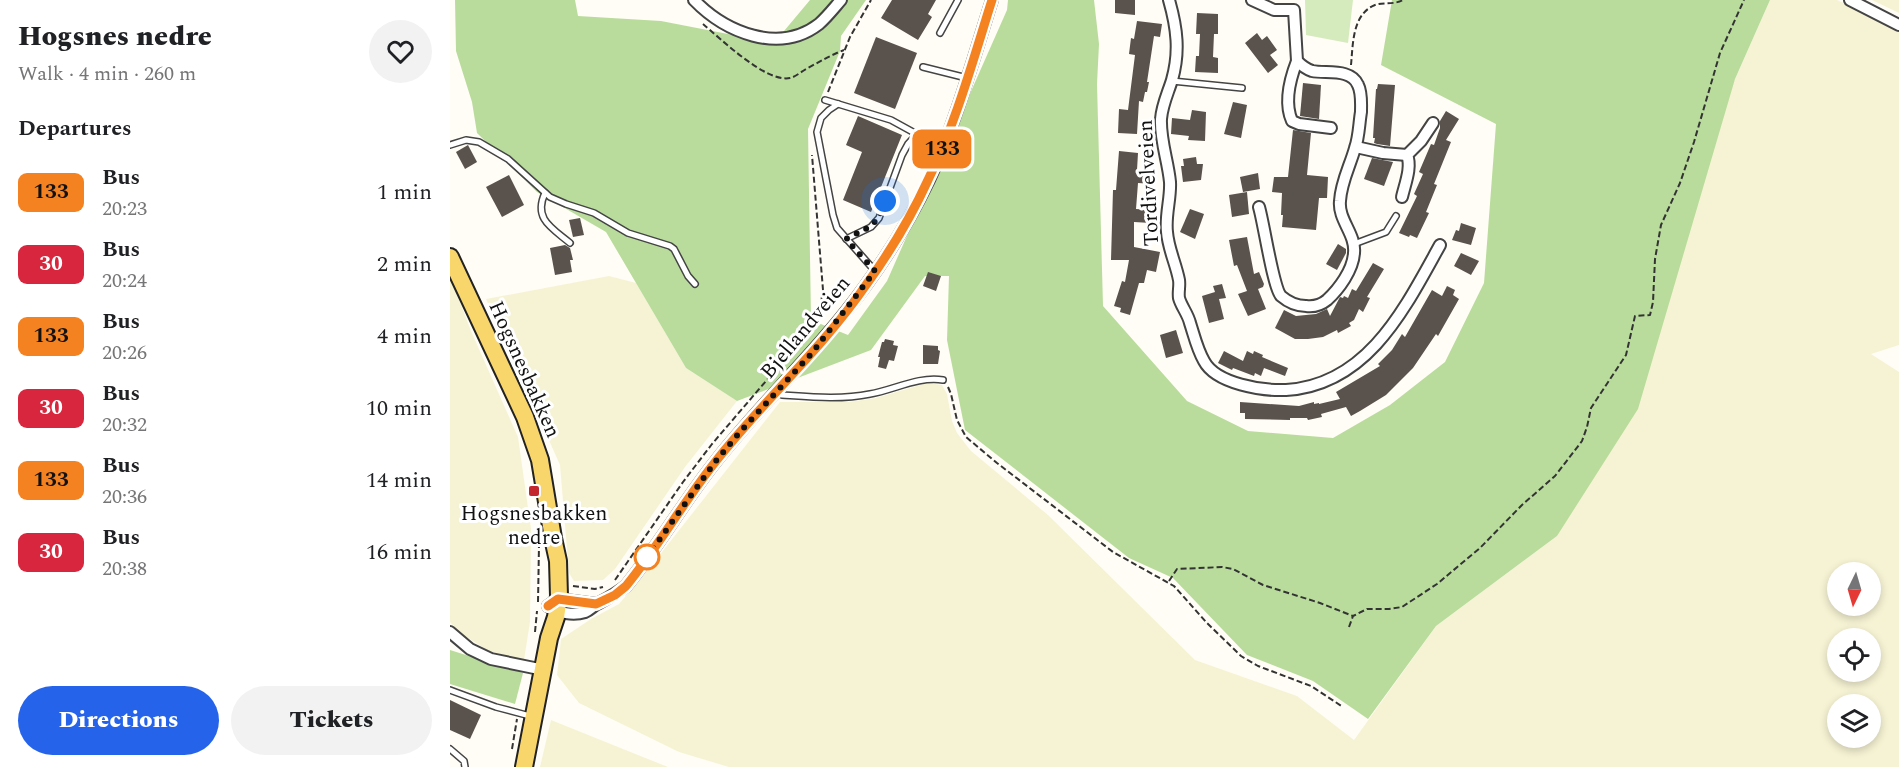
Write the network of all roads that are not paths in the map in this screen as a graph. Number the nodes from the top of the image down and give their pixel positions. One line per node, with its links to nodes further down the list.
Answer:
1 (841, 0): 7 (street)
2 (958, 0): 10 (lane)
3 (992, 0): 13 (street, Bjellandveien)
4 (1169, 0): 14 (street, Tordivelveien)
5 (1252, 0): 8 (street)
6 (1850, 0): 9 (street)
7 (697, 3)
8 (1295, 5): 11 (street)
9 (1899, 25)
10 (940, 33)
11 (1297, 61): 19 (street); 22 (street)
12 (923, 67): 13 (lane)
13 (967, 78): 23 (street, Bjellandveien)
14 (1172, 81): 15 (lane); 32 (street, Tordivelveien)
15 (1242, 88)
16 (825, 100): 17 (lane)
17 (838, 104): 20 (lane); 29 (lane)
18 (1433, 123): 24 (street)
19 (1331, 128)
20 (917, 134): 23 (lane); 29 (lane)
21 (450, 145): 25 (lane)
22 (1356, 147): 24 (street); 31 (street)
23 (942, 148): 34 (street, Bjellandveien)
24 (1407, 155): 26 (street)
25 (545, 193): 30 (lane); 35 (lane)
26 (1402, 197)
27 (1259, 207): 31 (street)
28 (1396, 216): 31 (lane)
29 (846, 239): 34 (lane)
30 (570, 243)
31 (1354, 244)
32 (1440, 245)
33 (450, 257): 38 (main road, Hogsnesbakken)
34 (875, 271): 37 (street, Bjellandveien)
35 (695, 284)
36 (942, 380): 37 (lane)
37 (776, 392): 38 (street, Bjellandveien)
38 (554, 606): 40 (main road, Hogsnesbakken)
39 (450, 632): 40 (street)
40 (544, 670): 42 (main road, Hogsnesbakken)
41 (450, 690): 42 (lane)
42 (534, 717): 45 (main road, Hogsnesbakken)
43 (450, 748): 44 (lane)
44 (465, 767)
45 (524, 767)

